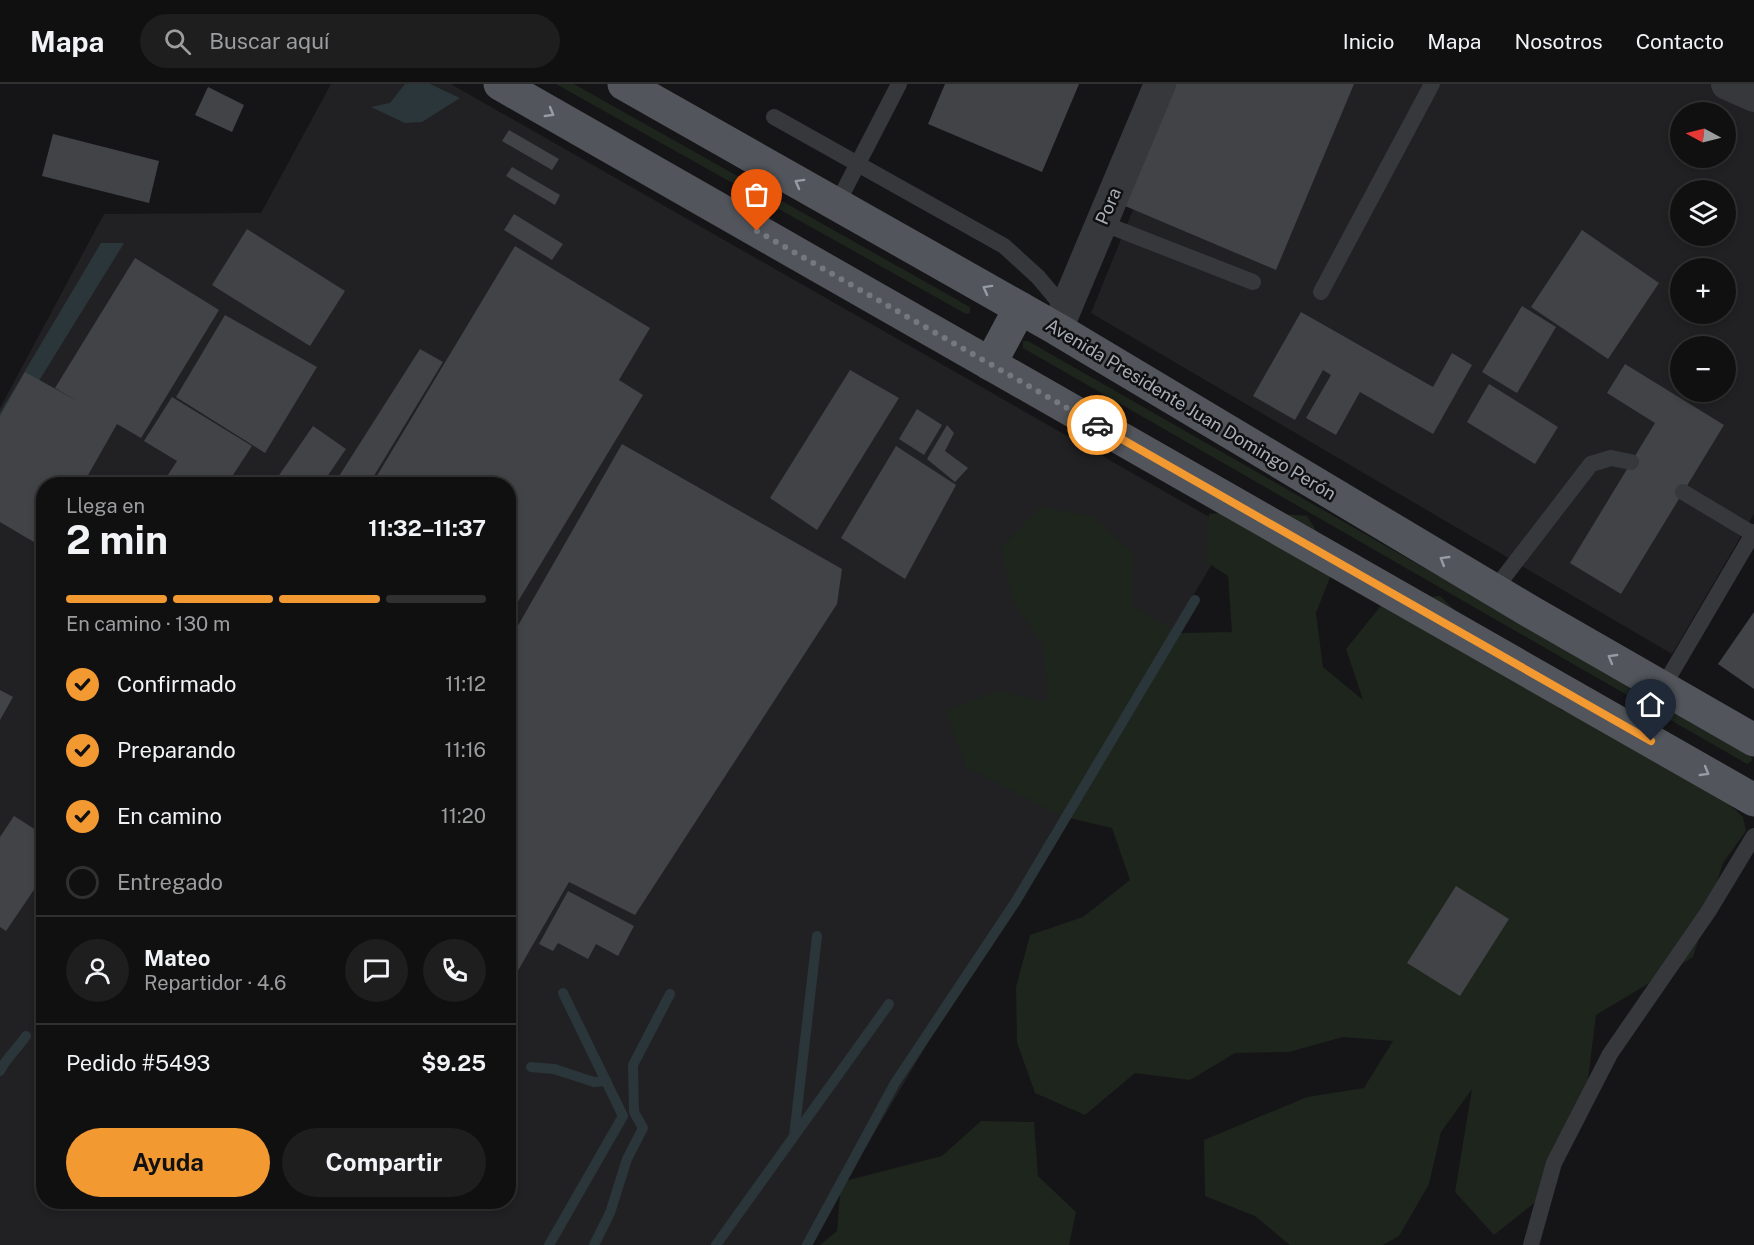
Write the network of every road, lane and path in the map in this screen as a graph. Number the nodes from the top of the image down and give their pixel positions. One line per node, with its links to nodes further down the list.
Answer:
1 (500, 84): 16 (main road, one-way to 16)
2 (624, 84): 10 (main road, Avenida Presidente Juan Domingo Perón, one-way to 2)
3 (899, 84): 9 (lane)
4 (1160, 84): 11 (street, Pora)
5 (1432, 84): 13 (lane)
6 (1728, 84): 7 (street)
7 (1754, 96)
8 (774, 117): 9 (lane)
9 (858, 164): 10 (lane); 15 (lane)
10 (837, 204): 14 (main road, Avenida Presidente Juan Domingo Perón, one-way to 10)
11 (1102, 222): 12 (lane); 15 (street, Pora)
12 (1253, 282)
13 (1321, 292)
14 (1020, 308): 15 (main road, Avenida Presidente Juan Domingo Perón); 16 (main road)
15 (1061, 319): 20 (main road, Avenida Presidente Juan Domingo Perón, one-way to 15)
16 (990, 364): 23 (main road, one-way to 23)
17 (1631, 462): 20 (lane)
18 (1683, 492): 19 (lane)
19 (1754, 533): 21 (lane)
20 (1494, 590): 21 (main road, Avenida Presidente Juan Domingo Perón, one-way to 20)
21 (1663, 687): 22 (main road, Avenida Presidente Juan Domingo Perón)
22 (1754, 740)
23 (1754, 800)
24 (1754, 836): 25 (lane)
25 (1531, 1245)

